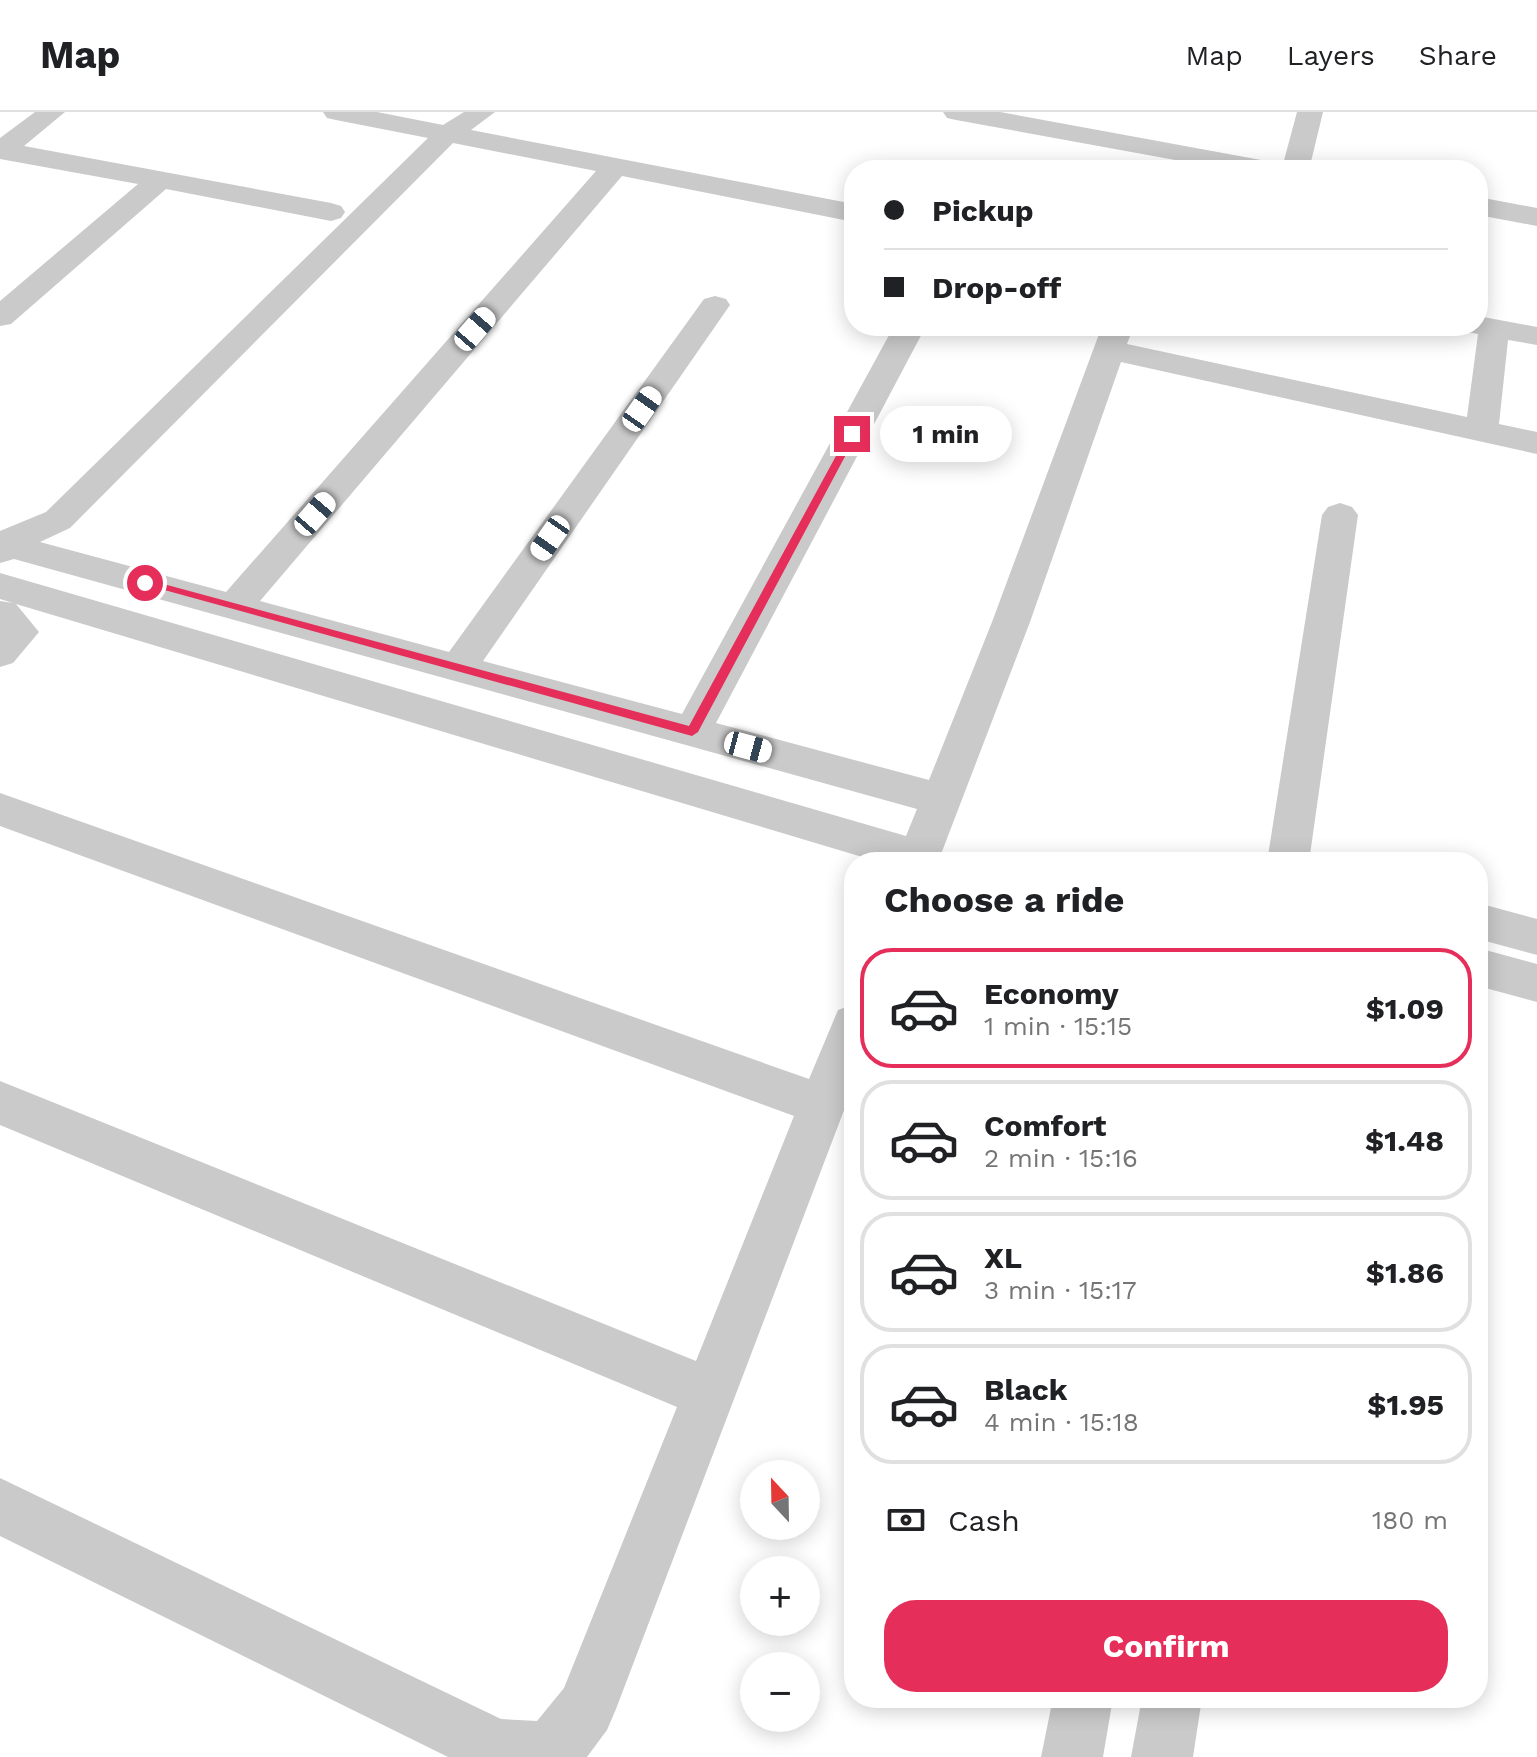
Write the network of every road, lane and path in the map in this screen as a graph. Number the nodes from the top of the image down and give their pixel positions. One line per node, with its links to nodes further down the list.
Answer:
1 (52, 112): 7 (street)
2 (336, 112): 6 (street)
3 (482, 112): 6 (street)
4 (956, 112): 8 (street)
5 (1310, 112): 9 (street)
6 (436, 124): 10 (street); 14 (street); 28 (street)
7 (1, 151): 11 (street)
8 (1220, 160)
9 (1298, 160)
10 (615, 167): 13 (street); 31 (street)
11 (160, 180): 14 (street); 17 (street)
12 (1488, 208): 15 (street)
13 (844, 211)
14 (331, 212): 23 (street)
15 (1537, 217)
16 (715, 305): 33 (street)
17 (0, 317)
18 (1488, 327): 21 (street)
19 (905, 336): 34 (street)
20 (1486, 336): 24 (street)
21 (1537, 336)
22 (1114, 338): 24 (street); 35 (street)
23 (115, 422)
24 (1482, 431): 25 (street)
25 (1537, 443)
26 (36, 500): 28 (street)
27 (1340, 515): 39 (street)
28 (6, 544): 29 (street)
29 (55, 559): 30 (street); 31 (street)
30 (7, 601): 32 (street); 37 (street)
31 (234, 607): 33 (street)
32 (0, 653)
33 (458, 668): 34 (street)
34 (692, 732): 35 (street)
35 (942, 800): 38 (street)
36 (0, 809): 46 (street)
37 (890, 852)
38 (921, 852)
39 (1289, 852)
40 (1488, 924): 41 (street)
41 (1537, 937)
42 (1488, 970): 43 (street)
43 (1537, 983)
44 (844, 1049): 46 (street)
45 (0, 1103): 47 (street)
46 (822, 1105): 47 (street)
47 (710, 1394): 48 (street)
48 (0, 1506)
49 (1081, 1708): 51 (street)
50 (1170, 1708): 52 (street)
51 (1072, 1757)
52 (1162, 1757)

